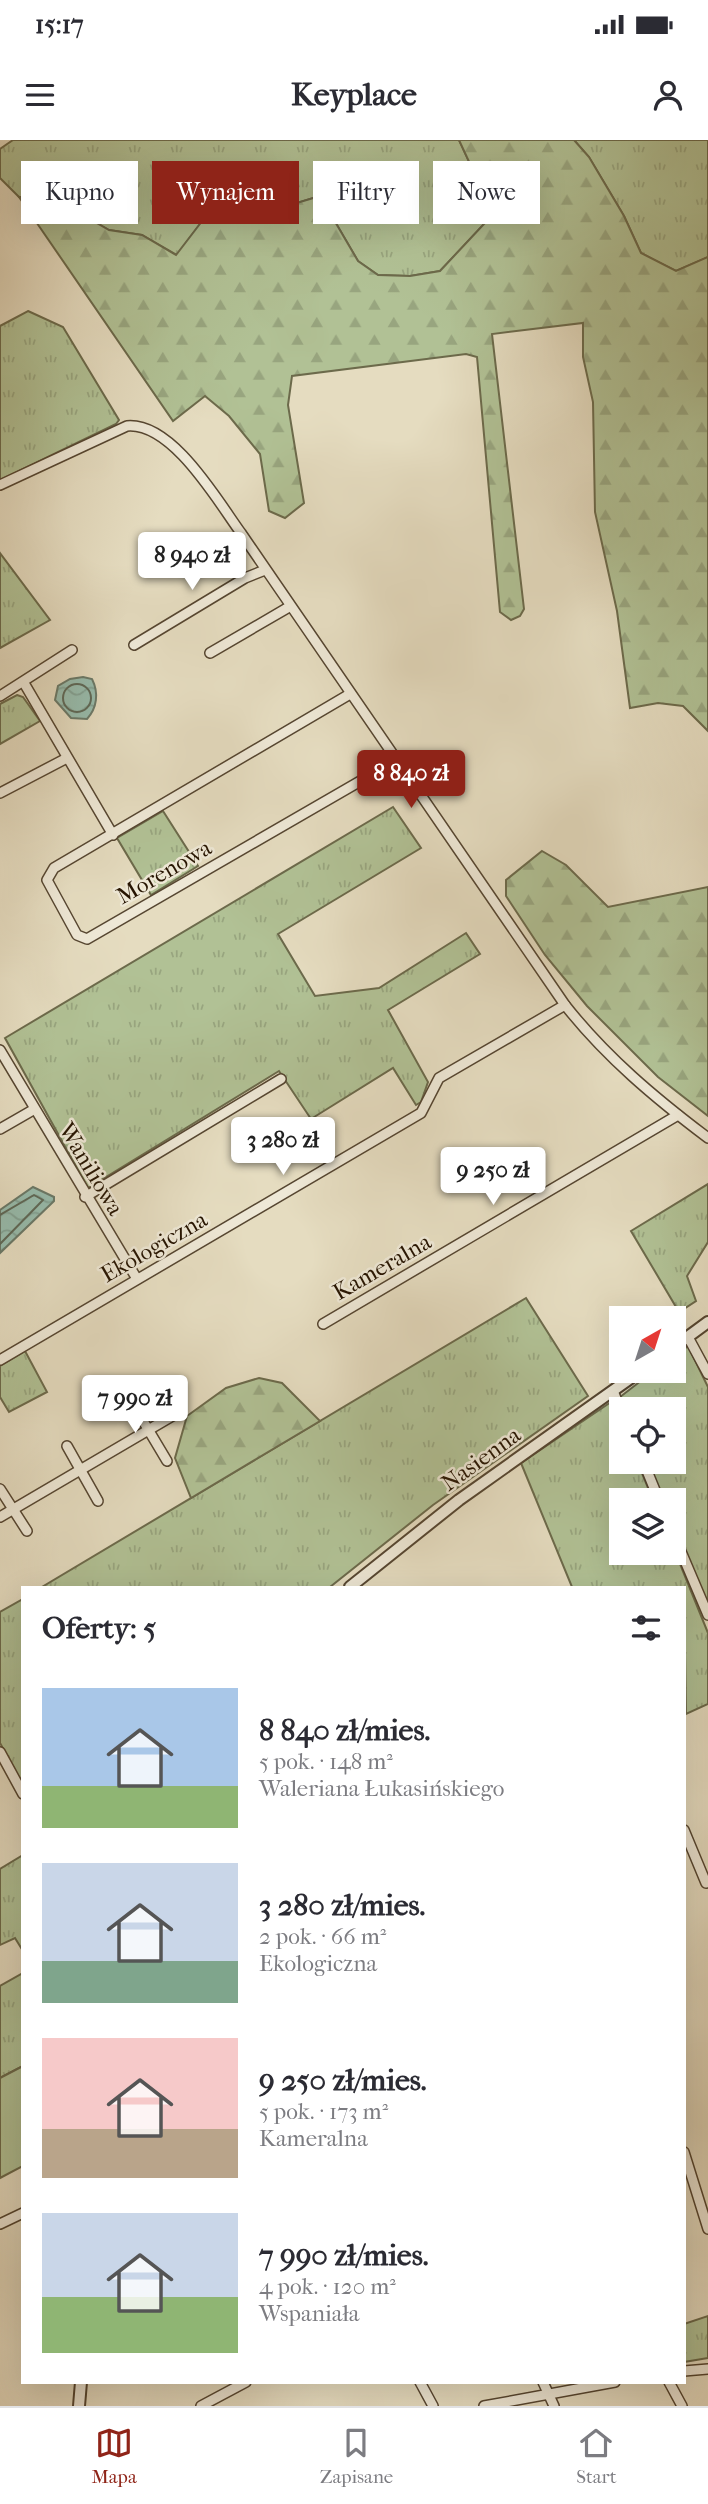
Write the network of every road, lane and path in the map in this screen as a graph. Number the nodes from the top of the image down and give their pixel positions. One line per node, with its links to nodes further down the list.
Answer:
1 (0, 485): 2 (street)
2 (265, 570): 3 (street); 4 (street)
3 (289, 607): 6 (street); 8 (street)
4 (134, 645)
5 (72, 650): 7 (street)
6 (210, 653)
7 (24, 683): 9 (street); 10 (street)
8 (350, 694): 11 (street); 13 (street, Morenowa)
9 (0, 696)
10 (67, 758): 12 (street); 13 (street)
11 (396, 761): 13 (street, Morenowa); 14 (street)
12 (0, 793)
13 (113, 835)
14 (565, 1005): 18 (street); 22 (street, Ekologiczna)
15 (0, 1050): 17 (street)
16 (281, 1079): 21 (street)
17 (33, 1110): 19 (street, Waniliowa); 21 (street, Waniliowa)
18 (678, 1115): 20 (street); 24 (street, Kameralna)
19 (0, 1129)
20 (708, 1138)
21 (85, 1197): 22 (street, Waniliowa)
22 (137, 1279): 26 (street, Ekologiczna)
23 (708, 1322): 25 (street)
24 (323, 1324)
25 (688, 1337): 27 (street)
26 (0, 1360)
27 (708, 1374)
28 (624, 1383): 29 (street, Nasienna)
29 (613, 1391): 31 (street); 43 (street, Nasienna)
30 (127, 1394): 33 (street)
31 (615, 1397)
32 (179, 1412): 33 (street)
33 (149, 1430): 35 (street); 36 (street)
34 (67, 1446): 36 (street)
35 (167, 1461)
36 (80, 1470): 38 (street); 39 (street)
37 (0, 1489): 39 (street)
38 (98, 1501)
39 (13, 1509): 40 (street); 41 (street)
40 (0, 1517)
41 (27, 1531)
42 (686, 1563): 44 (street)
43 (351, 1586)
44 (708, 1615)
45 (0, 1752): 46 (street)
46 (21, 1790)
47 (686, 1836): 48 (street)
48 (706, 1883)
49 (686, 2158): 52 (street)
50 (21, 2214): 51 (street)
51 (0, 2224)
52 (708, 2229)
53 (708, 2369): 54 (street)
54 (686, 2371)
55 (81, 2384): 62 (street)
56 (242, 2384): 63 (street)
57 (421, 2384): 64 (street)
58 (544, 2384): 61 (street)
59 (601, 2384): 61 (street)
60 (670, 2384): 67 (street)
61 (547, 2392): 65 (street); 66 (street)
62 (79, 2406)
63 (201, 2406)
64 (433, 2406)
65 (484, 2406)
66 (554, 2406)
67 (682, 2406)

